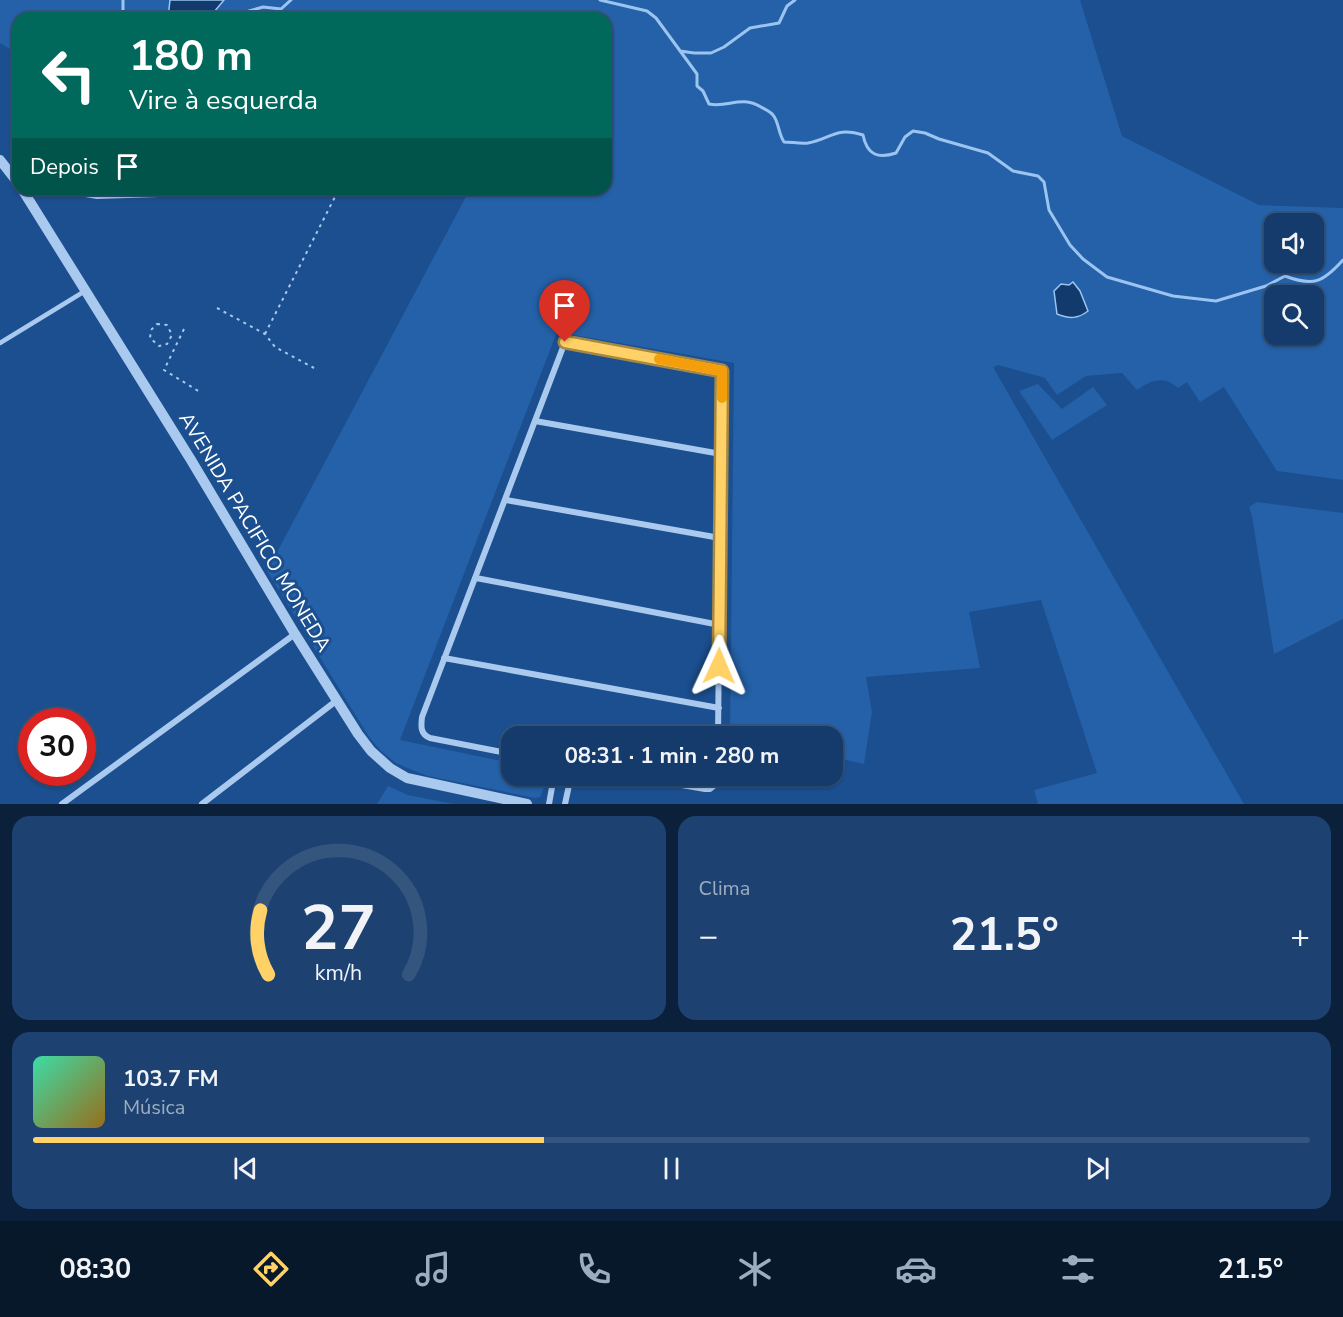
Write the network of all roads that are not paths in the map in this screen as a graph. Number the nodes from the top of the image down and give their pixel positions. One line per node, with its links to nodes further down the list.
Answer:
1 (0, 160): 2 (street, AVENIDA PACIFICO MONEDA)
2 (12, 175)
3 (25, 195): 6 (street, AVENIDA PACIFICO MONEDA)
4 (91, 195): 5 (street)
5 (128, 195)
6 (85, 291): 7 (lane); 14 (street, AVENIDA PACIFICO MONEDA)
7 (0, 344)
8 (535, 421): 9 (street); 9 (street); 10 (street)
9 (721, 454): 11 (street)
10 (506, 501): 11 (street); 12 (street)
11 (720, 538): 13 (street)
12 (476, 578): 13 (street); 15 (street)
13 (720, 625): 17 (street)
14 (295, 634): 16 (street, AVENIDA PACIFICO MONEDA); 24 (street)
15 (444, 658): 17 (street); 19 (street)
16 (336, 701): 25 (street); 26 (street, AVENIDA PACIFICO MONEDA)
17 (718, 708): 18 (street)
18 (718, 726)
19 (501, 752)
20 (552, 786): 27 (street)
21 (569, 786): 28 (street)
22 (687, 786): 23 (street)
23 (714, 786)
24 (62, 804)
25 (202, 804)
26 (527, 804)
27 (549, 804)
28 (565, 804)

